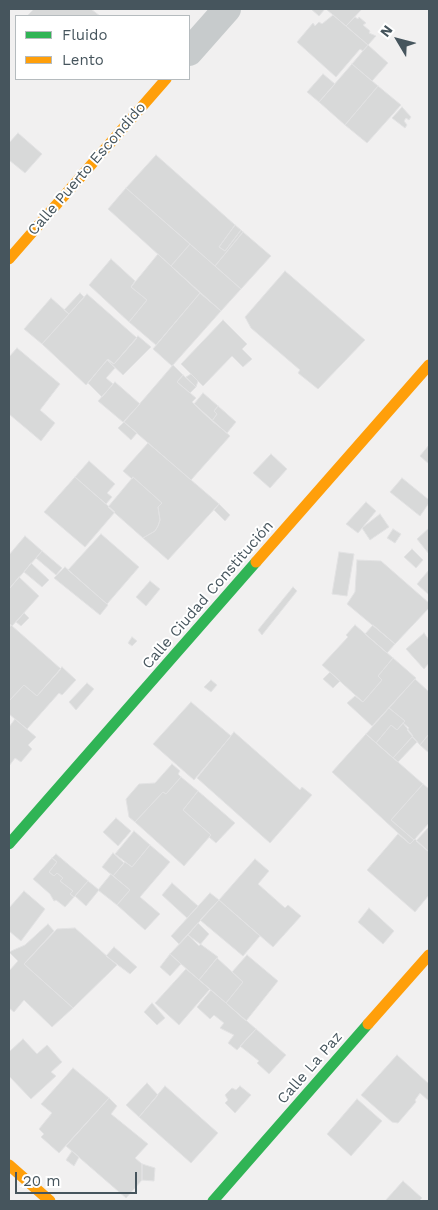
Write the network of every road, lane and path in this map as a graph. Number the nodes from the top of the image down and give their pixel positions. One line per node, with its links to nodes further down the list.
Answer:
1 (227, 9): 2 (street)
2 (190, 51)
3 (165, 80): 4 (street, Calle Puerto Escondido)
4 (9, 259)
5 (429, 365): 6 (street, Calle Ciudad Constitución)
6 (9, 844)
7 (429, 955): 10 (street, Calle La Paz)
8 (9, 1165): 9 (street)
9 (50, 1201)
10 (213, 1201)

